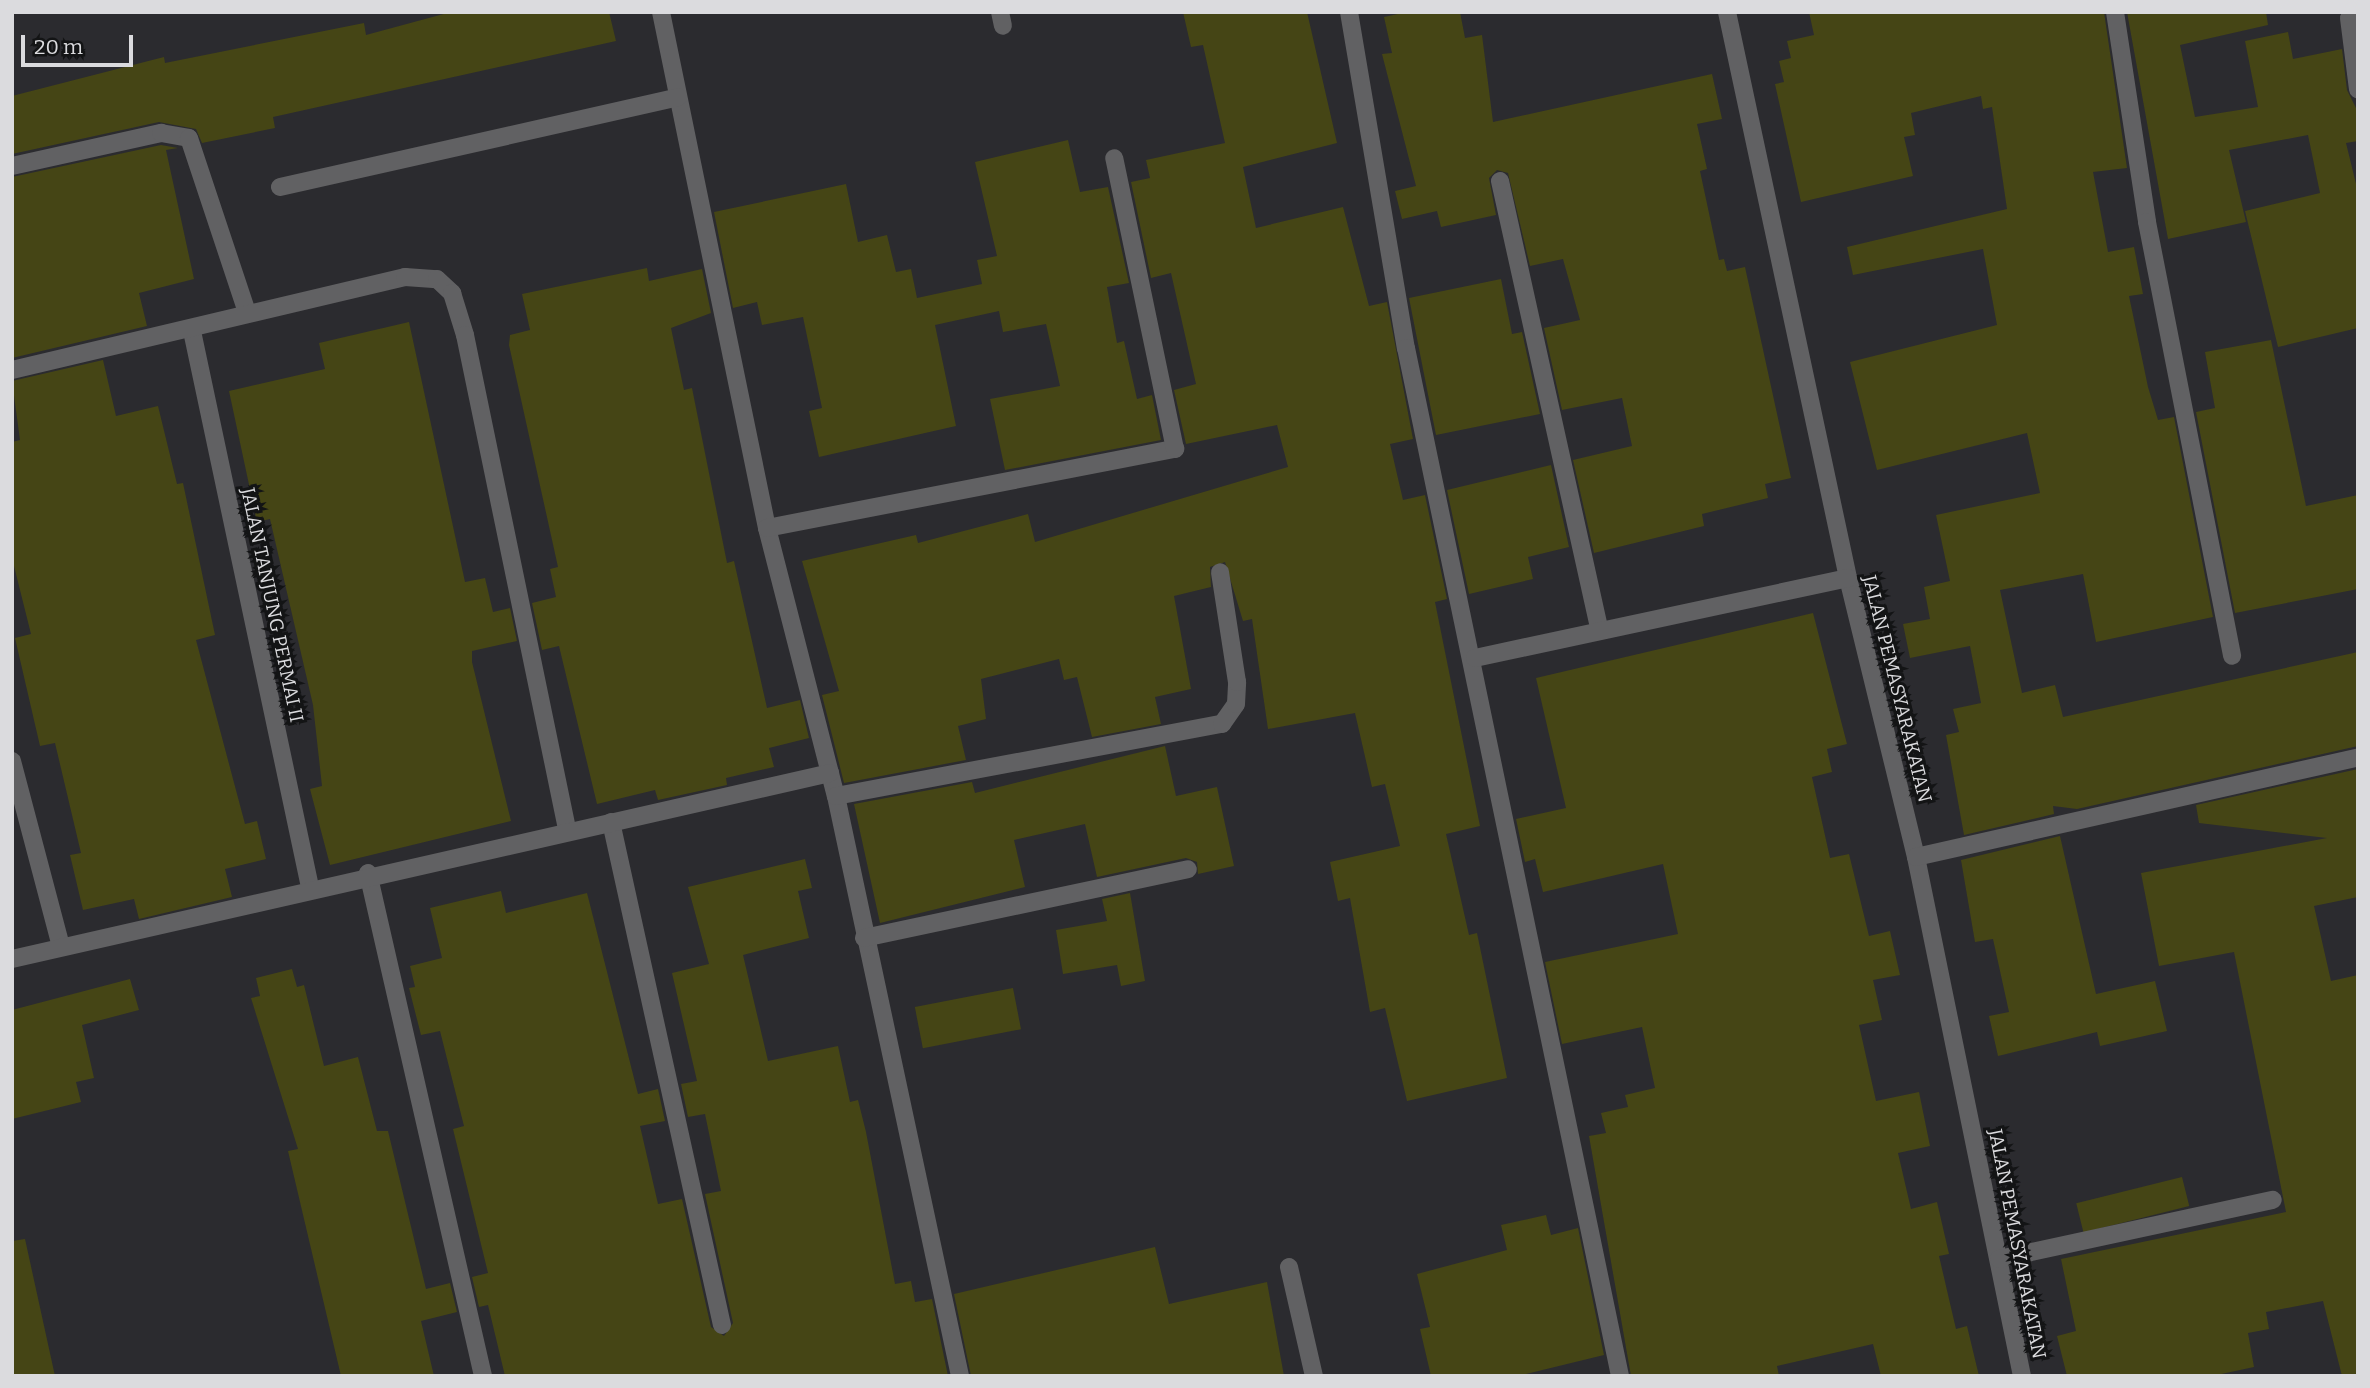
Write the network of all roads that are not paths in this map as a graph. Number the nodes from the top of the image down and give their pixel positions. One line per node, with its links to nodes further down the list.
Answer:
1 (662, 12): 7 (street)
2 (1349, 12): 20 (street)
3 (1727, 12): 17 (street, JALAN PEMASYARAKATAN)
4 (2115, 12): 19 (street)
5 (2347, 17): 6 (street)
6 (2358, 89)
7 (678, 97): 11 (street); 15 (street)
8 (1114, 158): 15 (street)
9 (12, 166): 12 (street)
10 (1500, 181): 18 (street)
11 (280, 187)
12 (247, 312): 13 (street); 26 (street)
13 (192, 331): 14 (street); 30 (street, JALAN TANJUNG PERMAI II)
14 (12, 370)
15 (767, 528): 23 (street)
16 (1220, 572): 24 (street)
17 (1848, 578): 18 (street); 27 (street, JALAN PEMASYARAKATAN)
18 (1599, 628): 20 (street)
19 (2232, 656)
20 (1475, 659): 41 (street)
21 (2358, 757): 27 (street)
22 (12, 761): 32 (street)
23 (830, 773): 24 (street); 25 (street)
24 (836, 796): 31 (street)
25 (611, 822): 26 (street); 37 (street)
26 (567, 829): 29 (street)
27 (1916, 857): 35 (street, JALAN PEMASYARAKATAN)
28 (1188, 869): 31 (street)
29 (368, 873): 30 (street); 38 (street)
30 (310, 887): 32 (street)
31 (864, 938): 39 (street)
32 (61, 947): 33 (street)
33 (12, 959)
34 (2273, 1200): 35 (street)
35 (2000, 1259): 42 (street, JALAN PEMASYARAKATAN)
36 (1289, 1267): 40 (street)
37 (722, 1325)
38 (483, 1376)
39 (960, 1376)
40 (1314, 1376)
41 (1620, 1376)
42 (2022, 1376)

